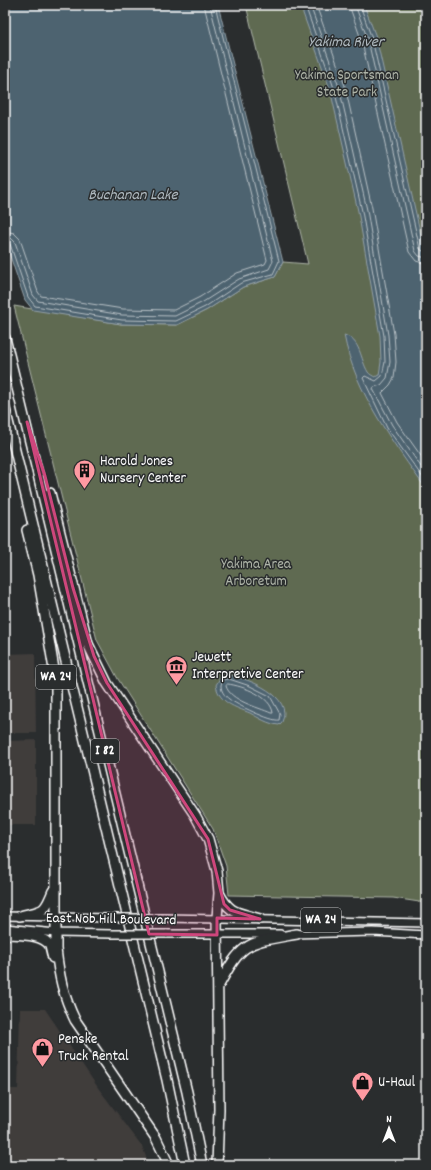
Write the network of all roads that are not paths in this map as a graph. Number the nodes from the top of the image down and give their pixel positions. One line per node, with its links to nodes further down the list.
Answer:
1 (5, 338): 3 (highway, I 82)
2 (5, 409): 4 (highway, I 82)
3 (26, 422): 6 (highway, WA 24); 23 (highway, I 82)
4 (13, 442): 5 (highway, WA 24); 22 (highway, I 82)
5 (57, 885): 8 (highway); 9 (highway, WA 24)
6 (219, 893): 10 (highway); 11 (highway, WA 24)
7 (5, 916): 8 (main road, East Nob Hill Boulevard)
8 (20, 916): 9 (main road, East Nob Hill Boulevard)
9 (56, 917): 10 (main road, East Nob Hill Boulevard / WA 24, bridge); 14 (highway, WA 24)
10 (216, 918): 11 (main road, WA 24); 17 (highway)
11 (260, 919): 12 (main road, WA 24)
12 (426, 923)
13 (5, 928): 14 (main road, East Nob Hill Boulevard)
14 (56, 933): 17 (main road, East Nob Hill Boulevard / WA 24, bridge); 19 (highway, WA 24)
15 (5, 934): 19 (highway)
16 (297, 934): 17 (main road, WA 24); 18 (main road, WA 24); 20 (highway, WA 24)
17 (217, 935): 20 (highway)
18 (426, 935)
19 (60, 982): 21 (highway, WA 24)
20 (217, 988): 24 (highway, WA 24)
21 (169, 1165)
22 (185, 1165)
23 (202, 1165)
24 (217, 1165)

